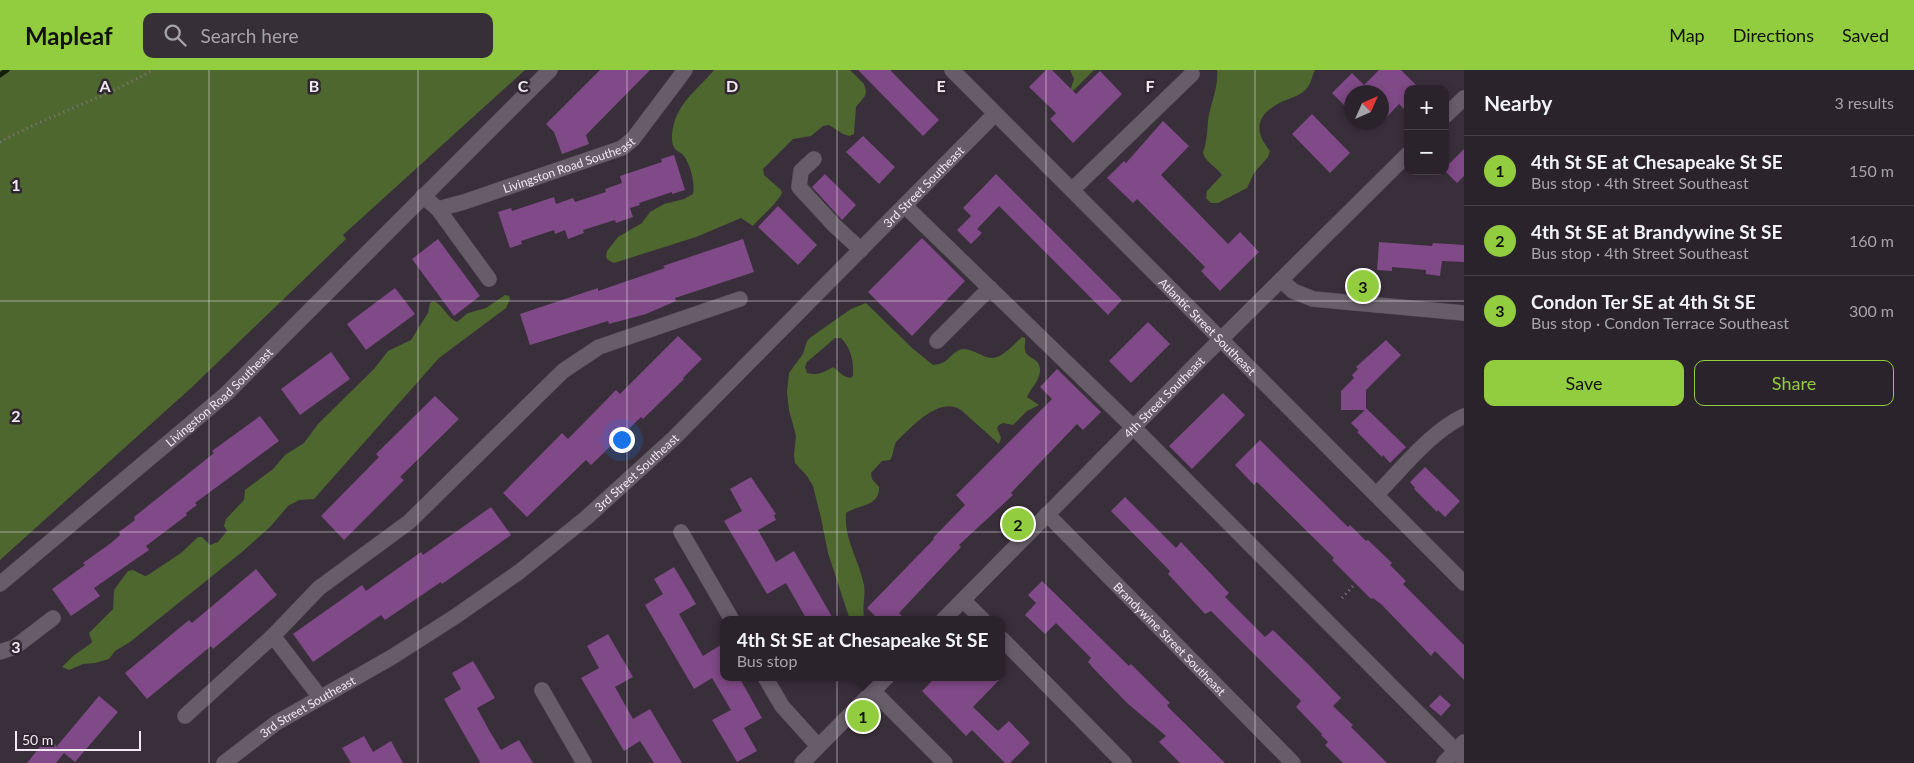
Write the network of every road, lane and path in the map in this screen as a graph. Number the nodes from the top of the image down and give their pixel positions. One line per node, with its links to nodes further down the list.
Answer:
1 (153, 70): 9 (path)
2 (550, 70): 13 (street, Livingston Road Southeast)
3 (685, 70): 15 (street, Livingston Road Southeast)
4 (952, 70): 8 (street, Atlantic Street Southeast)
5 (1192, 74): 12 (street)
6 (1464, 98): 7 (street)
7 (1449, 112)
8 (995, 114): 12 (street, Atlantic Street Southeast); 14 (street, 3rd Street Southeast)
9 (0, 142)
10 (1404, 158): 18 (street, 4th Street Southeast)
11 (814, 159): 16 (street)
12 (1072, 190): 22 (street, Atlantic Street Southeast)
13 (424, 196): 15 (street); 30 (street, Livingston Road Southeast)
14 (905, 206): 16 (street, 3rd Street Southeast); 19 (street)
15 (438, 209): 17 (street)
16 (861, 250): 45 (street, 3rd Street Southeast)
17 (489, 279)
18 (1281, 280): 21 (street); 22 (street, 4th Street Southeast)
19 (990, 288): 23 (street); 25 (street)
20 (740, 299): 38 (street)
21 (1464, 313)
22 (1220, 339): 25 (street, 4th Street Southeast); 26 (street, Atlantic Street Southeast)
23 (937, 340)
24 (1464, 416): 26 (street)
25 (1133, 427): 27 (street, 4th Street Southeast); 48 (street)
26 (1376, 495): 29 (street, Atlantic Street Southeast)
27 (1047, 514): 33 (street, 4th Street Southeast); 54 (street, Brandywine Street Southeast)
28 (681, 532): 34 (street)
29 (1464, 583)
30 (0, 584)
31 (1354, 585): 32 (path)
32 (1342, 598)
33 (963, 600): 35 (street, 4th Street Southeast); 36 (street)
34 (730, 616)
35 (947, 616)
36 (978, 616)
37 (53, 618): 40 (street)
38 (274, 636): 45 (street); 46 (street)
39 (1005, 642): 53 (street)
40 (0, 652)
41 (767, 681): 47 (street)
42 (882, 681): 44 (street)
43 (542, 690): 50 (street)
44 (873, 691): 47 (street); 52 (street)
45 (320, 697): 49 (street, 3rd Street Southeast)
46 (186, 716)
47 (818, 746): 51 (street)
48 (1461, 751): 55 (street)
49 (224, 763)
50 (584, 763)
51 (802, 763)
52 (945, 763)
53 (1124, 763)
54 (1293, 763)
55 (1444, 763)

